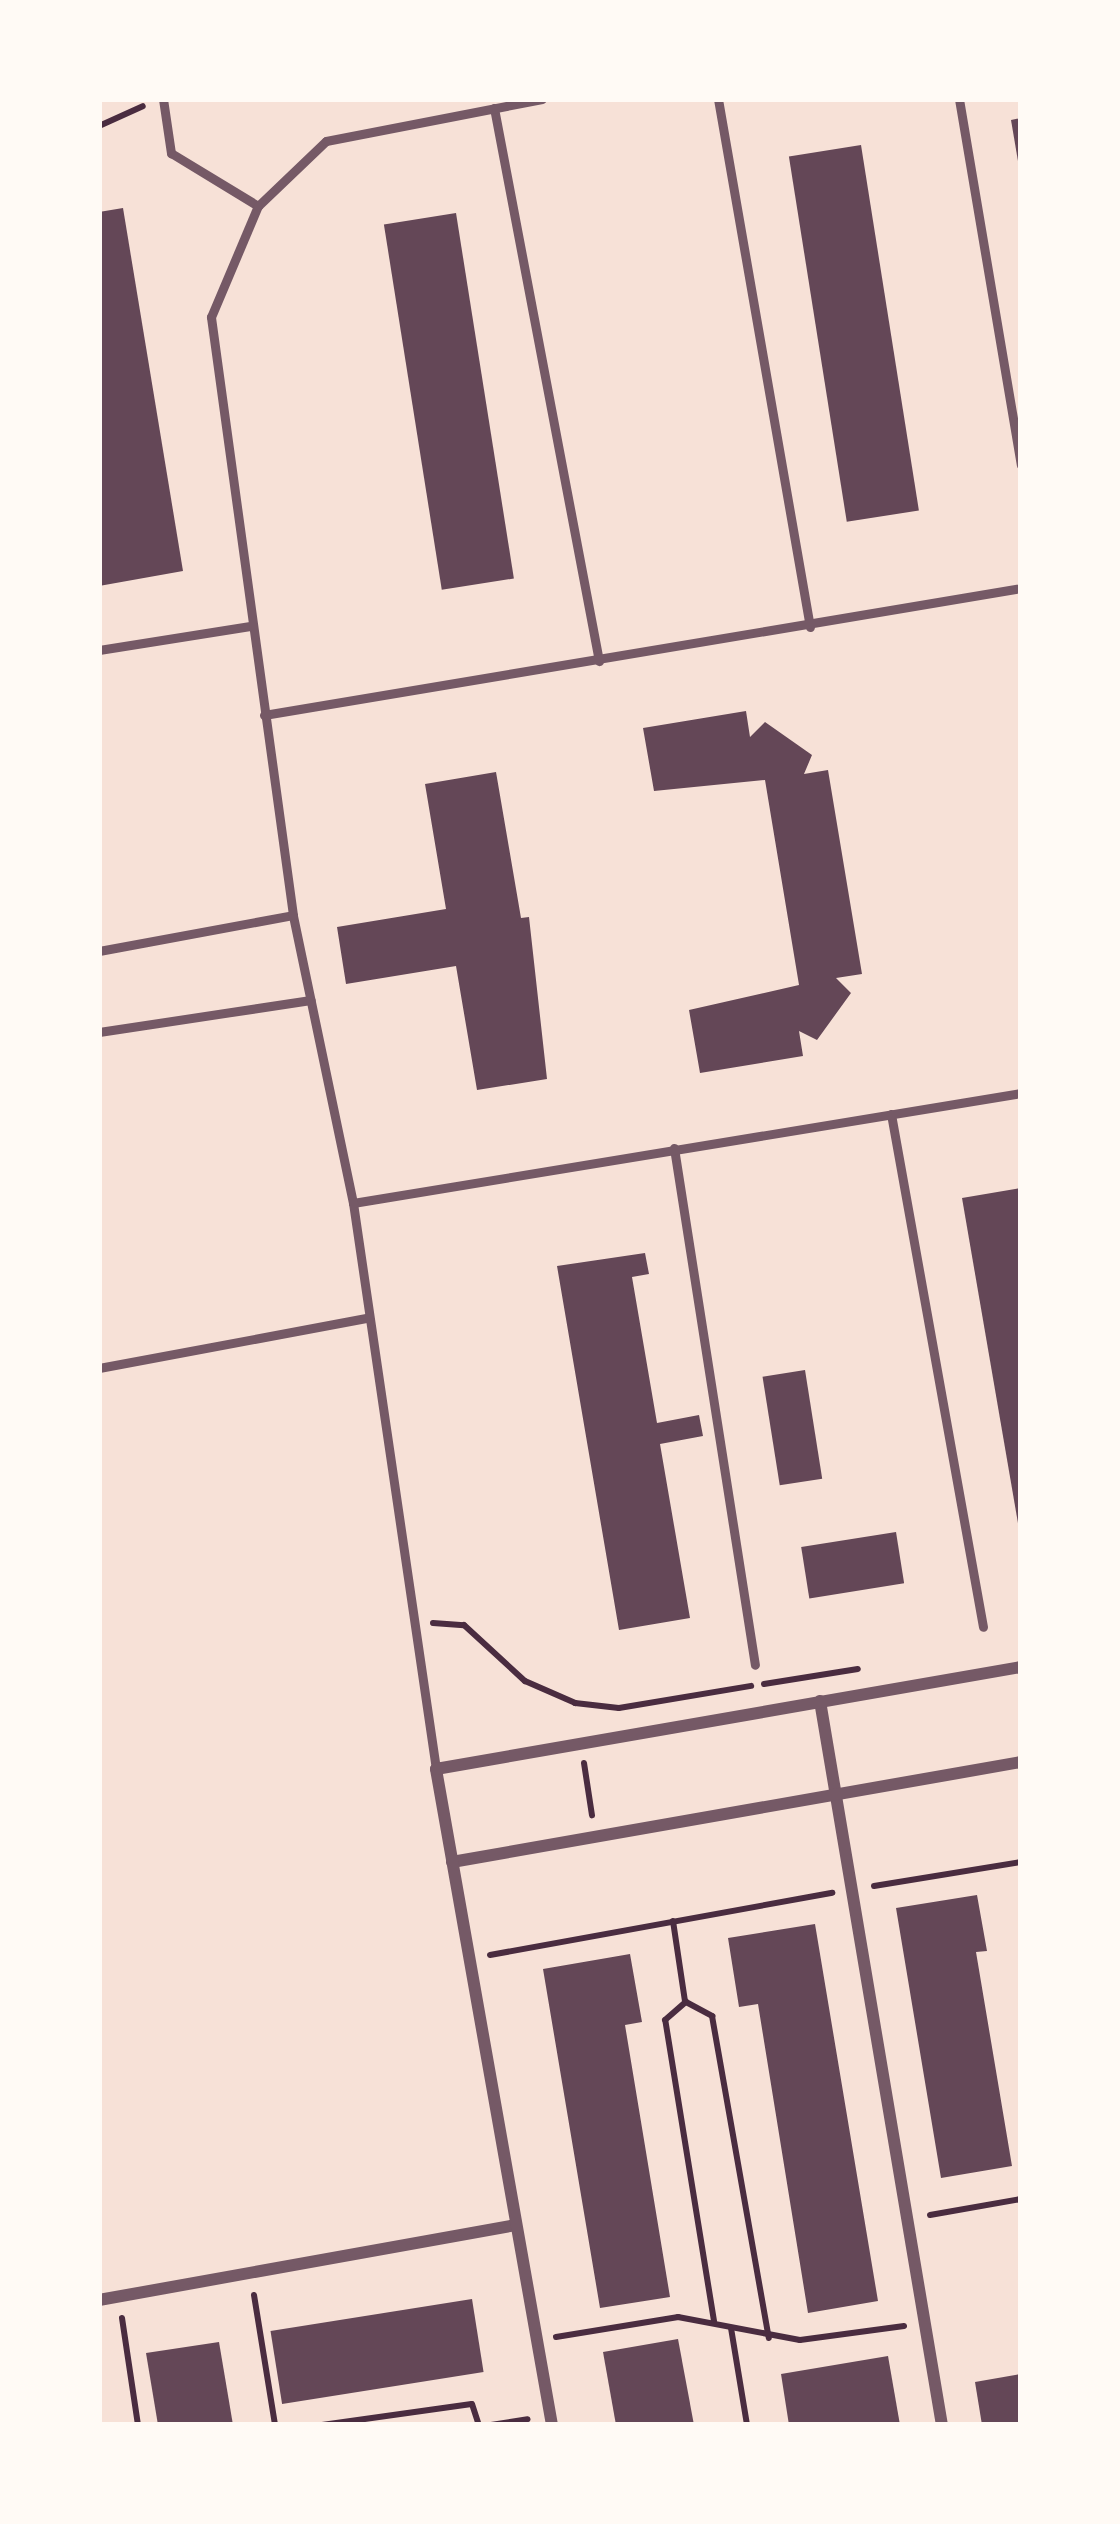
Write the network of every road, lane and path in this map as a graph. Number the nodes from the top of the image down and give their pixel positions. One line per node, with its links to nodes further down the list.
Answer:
1 (160, 99): 6 (path); 7 (lane)
2 (542, 99): 5 (lane)
3 (718, 99): 11 (lane)
4 (959, 99): 8 (lane)
5 (494, 108): 7 (lane); 13 (lane)
6 (99, 126)
7 (258, 206): 10 (lane)
8 (1021, 465)
9 (1021, 588): 11 (lane)
10 (250, 626): 12 (lane); 14 (lane)
11 (810, 627): 13 (lane)
12 (99, 650)
13 (599, 661): 14 (lane)
14 (264, 715): 15 (lane)
15 (293, 915): 16 (lane); 17 (lane)
16 (99, 951)
17 (311, 1000): 18 (lane); 22 (lane)
18 (99, 1032)
19 (1021, 1093): 20 (lane)
20 (891, 1114): 21 (lane); 26 (lane)
21 (674, 1148): 22 (lane); 27 (lane)
22 (352, 1203): 23 (lane)
23 (367, 1318): 24 (lane); 25 (lane)
24 (99, 1368)
25 (413, 1622): 28 (path); 32 (lane)
26 (983, 1627)
27 (755, 1665)
28 (879, 1665)
29 (1021, 1667): 30 (street)
30 (820, 1700): 32 (street); 33 (street)
31 (1021, 1762): 33 (street)
32 (436, 1769): 34 (street)
33 (837, 1793): 34 (street); 36 (street)
34 (452, 1862): 38 (street)
35 (1021, 1862): 36 (path)
36 (853, 1889): 37 (path); 41 (street)
37 (673, 1921): 38 (path); 39 (path)
38 (469, 1959): 42 (street)
39 (686, 2002): 46 (path); 49 (path)
40 (1021, 2199): 41 (path)
41 (908, 2218): 47 (street)
42 (515, 2225): 43 (street); 50 (street)
43 (251, 2273): 44 (street); 53 (path)
44 (121, 2296): 45 (street); 52 (path)
45 (99, 2300)
46 (713, 2321): 48 (path); 50 (path)
47 (925, 2323): 49 (path); 58 (street)
48 (731, 2326): 49 (path); 57 (path)
49 (770, 2338)
50 (536, 2340): 51 (street)
51 (551, 2420): 56 (path)
52 (137, 2425)
53 (274, 2425)
54 (322, 2425): 55 (path)
55 (479, 2425)
56 (490, 2425)
57 (748, 2425)
58 (942, 2425)

